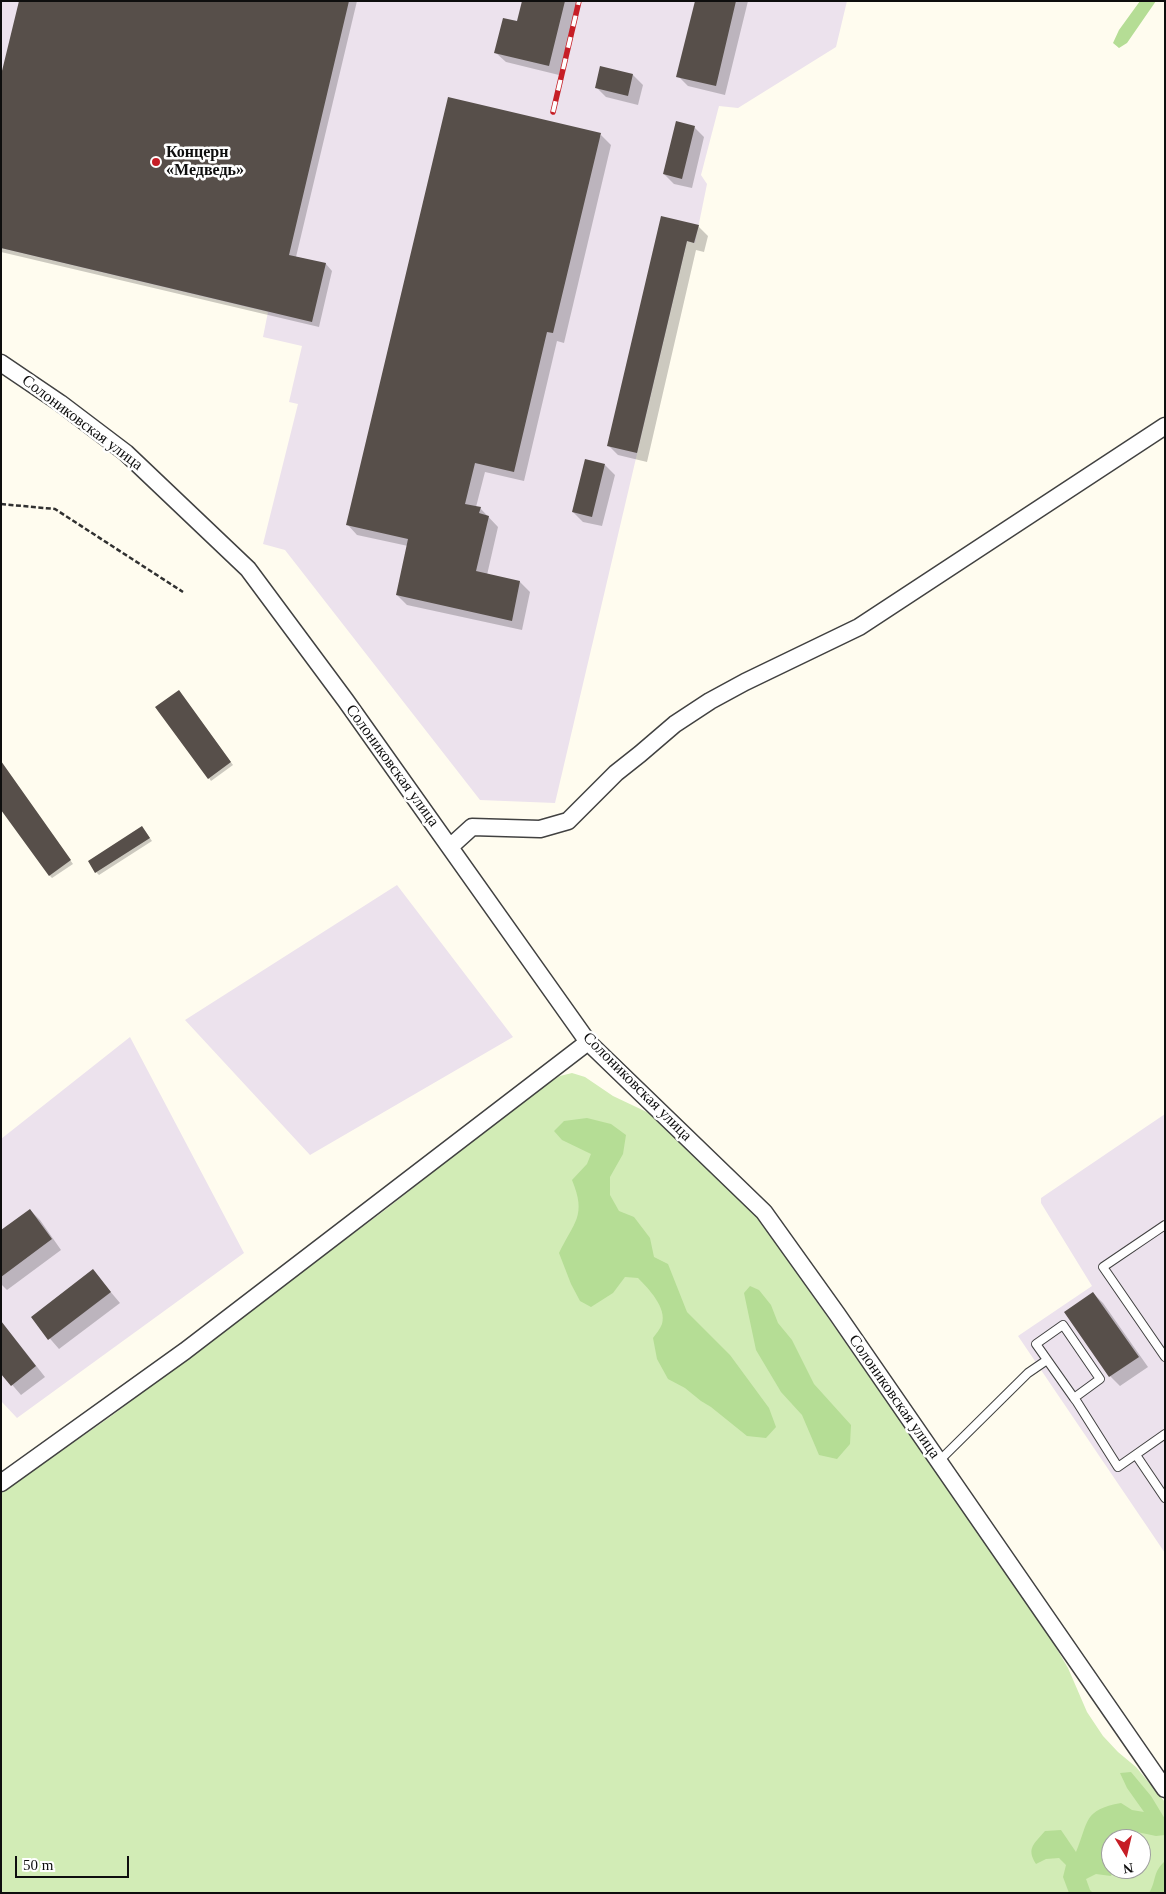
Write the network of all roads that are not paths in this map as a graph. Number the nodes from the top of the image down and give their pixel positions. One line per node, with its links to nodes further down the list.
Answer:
1 (1, 363): 3 (street, Солониковская улица)
2 (1165, 426): 3 (street)
3 (450, 847): 4 (street, Солониковская улица)
4 (588, 1042): 11 (street, Солониковская улица); 12 (street)
5 (1165, 1225): 6 (lane)
6 (1165, 1357)
7 (1047, 1360): 8 (lane); 8 (lane); 11 (lane)
8 (1074, 1398): 10 (lane)
9 (1165, 1434): 10 (lane)
10 (1136, 1455): 13 (lane)
11 (939, 1462): 14 (street, Солониковская улица)
12 (1, 1483)
13 (1165, 1498)
14 (1165, 1789)

